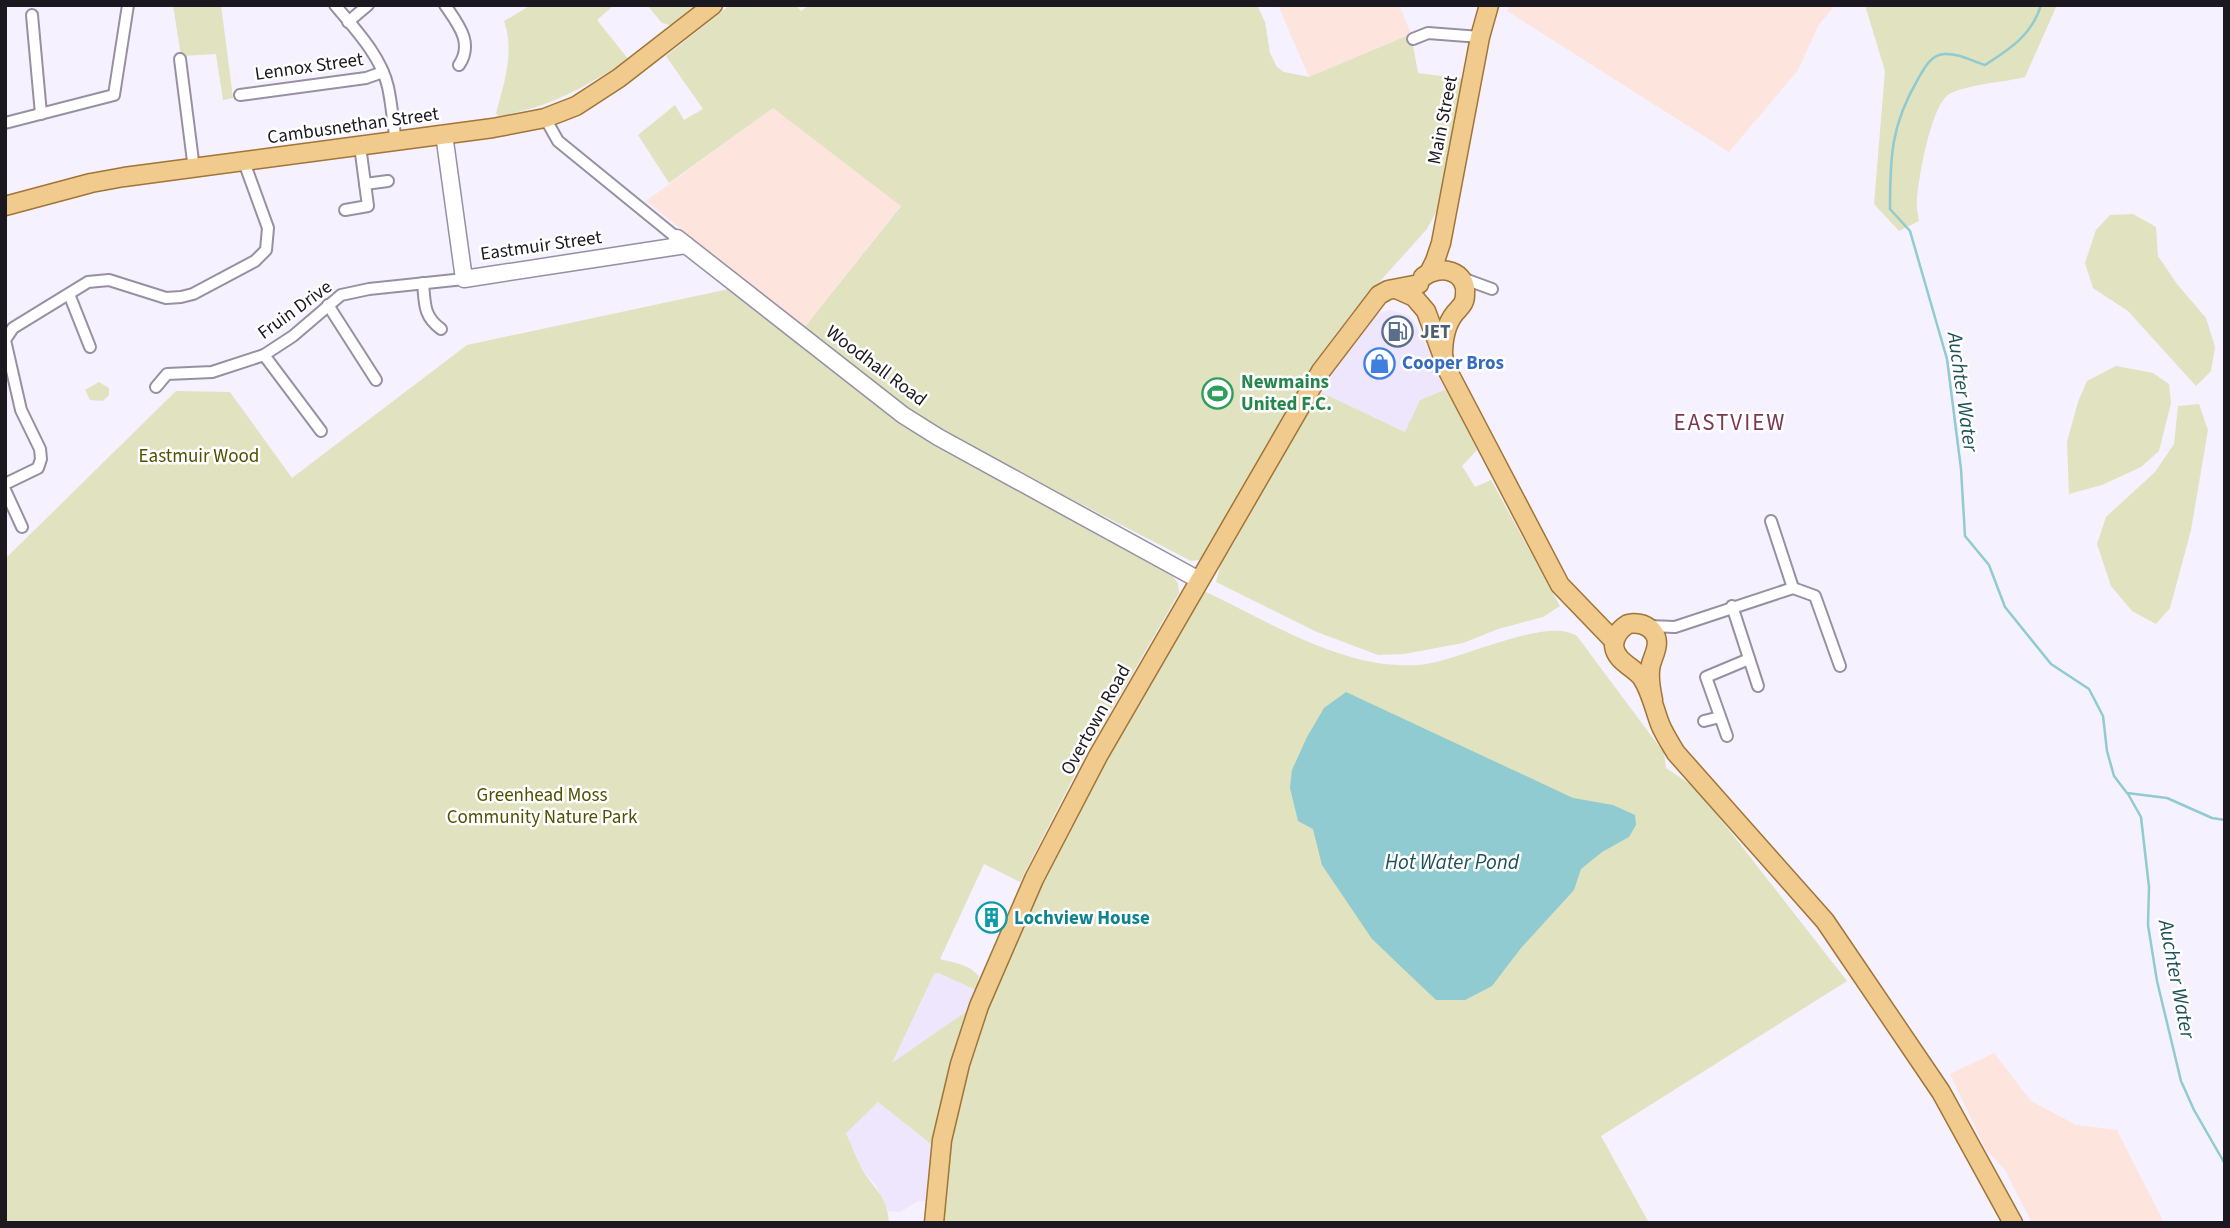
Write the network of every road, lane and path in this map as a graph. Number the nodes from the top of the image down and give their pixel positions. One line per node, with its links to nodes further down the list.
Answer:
1 (128, 5): 15 (street)
2 (335, 5): 8 (street)
3 (368, 5): 8 (street)
4 (446, 5): 12 (street)
5 (713, 5): 16 (main road, Cambusnethan Street)
6 (1489, 5): 9 (main road, Main Street)
7 (32, 15): 15 (street)
8 (348, 22): 13 (street)
9 (1480, 37): 10 (street); 28 (main road, Main Street)
10 (1413, 39)
11 (180, 59): 22 (street)
12 (459, 65)
13 (383, 72): 14 (street, Lennox Street); 19 (street)
14 (240, 95)
15 (41, 114): 17 (street)
16 (545, 118): 18 (main road, Cambusnethan Street); 27 (street, Woodhall Road)
17 (5, 122)
18 (444, 134): 19 (main road, Cambusnethan Street); 31 (street, Eastmuir Street)
19 (396, 142): 20 (main road, Cambusnethan Street)
20 (360, 146): 21 (main road, Cambusnethan Street); 24 (street)
21 (244, 162): 22 (main road, Cambusnethan Street); 34 (street)
22 (194, 169): 25 (main road, Cambusnethan Street)
23 (388, 181): 24 (street)
24 (365, 184): 26 (street)
25 (5, 206)
26 (345, 210)
27 (682, 242): 31 (street, Eastmuir Street); 50 (street, Woodhall Road)
28 (1441, 243): 29 (main road); 30 (main road, Main Street)
29 (1456, 274): 30 (main road); 37 (main road); 37 (street)
30 (1424, 278): 33 (main road, Overtown Road); 36 (main road)
31 (464, 279): 32 (street, Fruin Drive)
32 (423, 283): 35 (street, Fruin Drive); 38 (street)
33 (1396, 289): 36 (main road); 50 (main road, Overtown Road)
34 (69, 294): 39 (street); 42 (street)
35 (328, 305): 40 (street, Fruin Drive); 43 (street)
36 (1423, 308): 37 (main road); 41 (main road)
37 (1459, 308): 41 (main road)
38 (441, 329)
39 (90, 347)
40 (264, 355): 44 (street, Fruin Drive); 45 (street)
41 (1443, 358): 55 (main road)
42 (8, 364): 46 (street)
43 (376, 380)
44 (156, 387)
45 (321, 431)
46 (5, 484)
47 (5, 490): 49 (street)
48 (1771, 521): 51 (street)
49 (22, 527)
50 (1199, 580): 65 (main road, Overtown Road)
51 (1793, 588): 52 (street); 59 (street)
52 (1732, 606): 54 (street); 57 (street)
53 (1645, 625): 54 (street); 55 (main road); 56 (main road)
54 (1675, 627): 56 (street)
55 (1619, 634): 58 (main road)
56 (1654, 653): 58 (main road); 61 (main road)
57 (1749, 659): 60 (street); 62 (street)
58 (1628, 665): 61 (main road)
59 (1840, 666)
60 (1758, 685)
61 (1653, 700): 66 (main road)
62 (1720, 717): 63 (street); 64 (street)
63 (1704, 721)
64 (1727, 736)
65 (934, 1223)
66 (2013, 1223)

